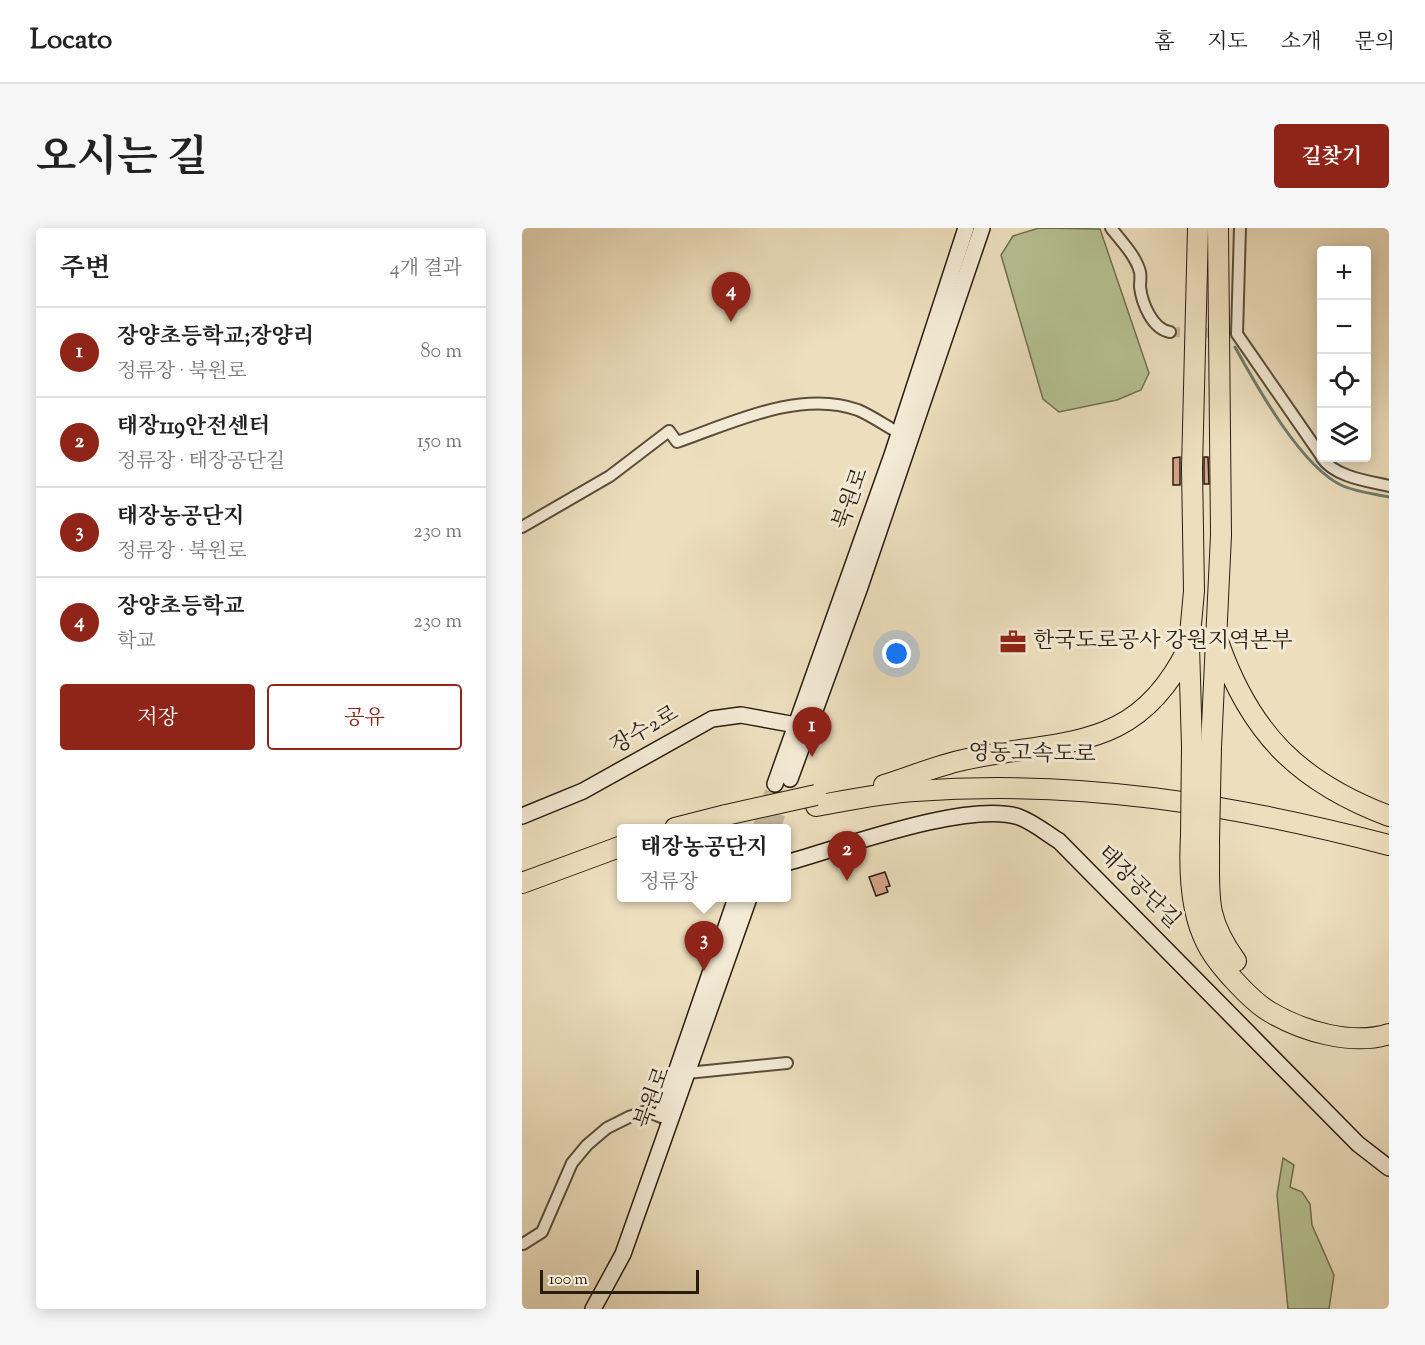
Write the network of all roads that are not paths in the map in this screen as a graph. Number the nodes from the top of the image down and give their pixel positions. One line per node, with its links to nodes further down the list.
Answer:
1 (966, 228): 8 (street, 북원로)
2 (982, 228): 13 (street, 북원로)
3 (1111, 228): 7 (street)
4 (1198, 228): 15 (highway)
5 (1218, 228): 14 (highway)
6 (1240, 228): 9 (street)
7 (1170, 332)
8 (899, 433): 12 (street); 13 (street, 북원로)
9 (1317, 450)
10 (1325, 462): 11 (street)
11 (1389, 486)
12 (522, 527)
13 (871, 532): 16 (street, 북원로)
14 (1216, 635): 17 (highway); 23 (highway)
15 (1189, 645): 17 (highway); 20 (highway)
16 (802, 728): 18 (street, 북원로); 19 (street, 북원로); 22 (street, 장수2로)
17 (1202, 747): 27 (highway, bridge)
18 (790, 779)
19 (774, 784)
20 (884, 785): 21 (highway, 영동고속도로); 26 (highway, 영동고속도로)
21 (816, 801): 24 (highway, 영동고속도로); 25 (highway, 영동고속도로)
22 (522, 816)
23 (1389, 816)
24 (727, 823)
25 (1340, 832): 28 (highway, 영동고속도로); 30 (highway)
26 (1389, 833)
27 (1200, 839): 37 (highway); 38 (highway)
28 (1389, 845)
29 (617, 847): 33 (highway)
30 (1389, 855)
31 (617, 861): 34 (highway)
32 (791, 862): 42 (street, 태장공단길)
33 (522, 883)
34 (522, 897)
35 (734, 902): 40 (street, 북원로)
36 (747, 902): 40 (street, 북원로)
37 (1389, 1022)
38 (1389, 1034)
39 (788, 1063): 40 (street)
40 (682, 1071): 41 (street, 북원로); 45 (street, 북원로)
41 (661, 1117): 43 (street); 44 (street, 북원로)
42 (1389, 1168)
43 (523, 1244)
44 (581, 1309)
45 (593, 1309)

